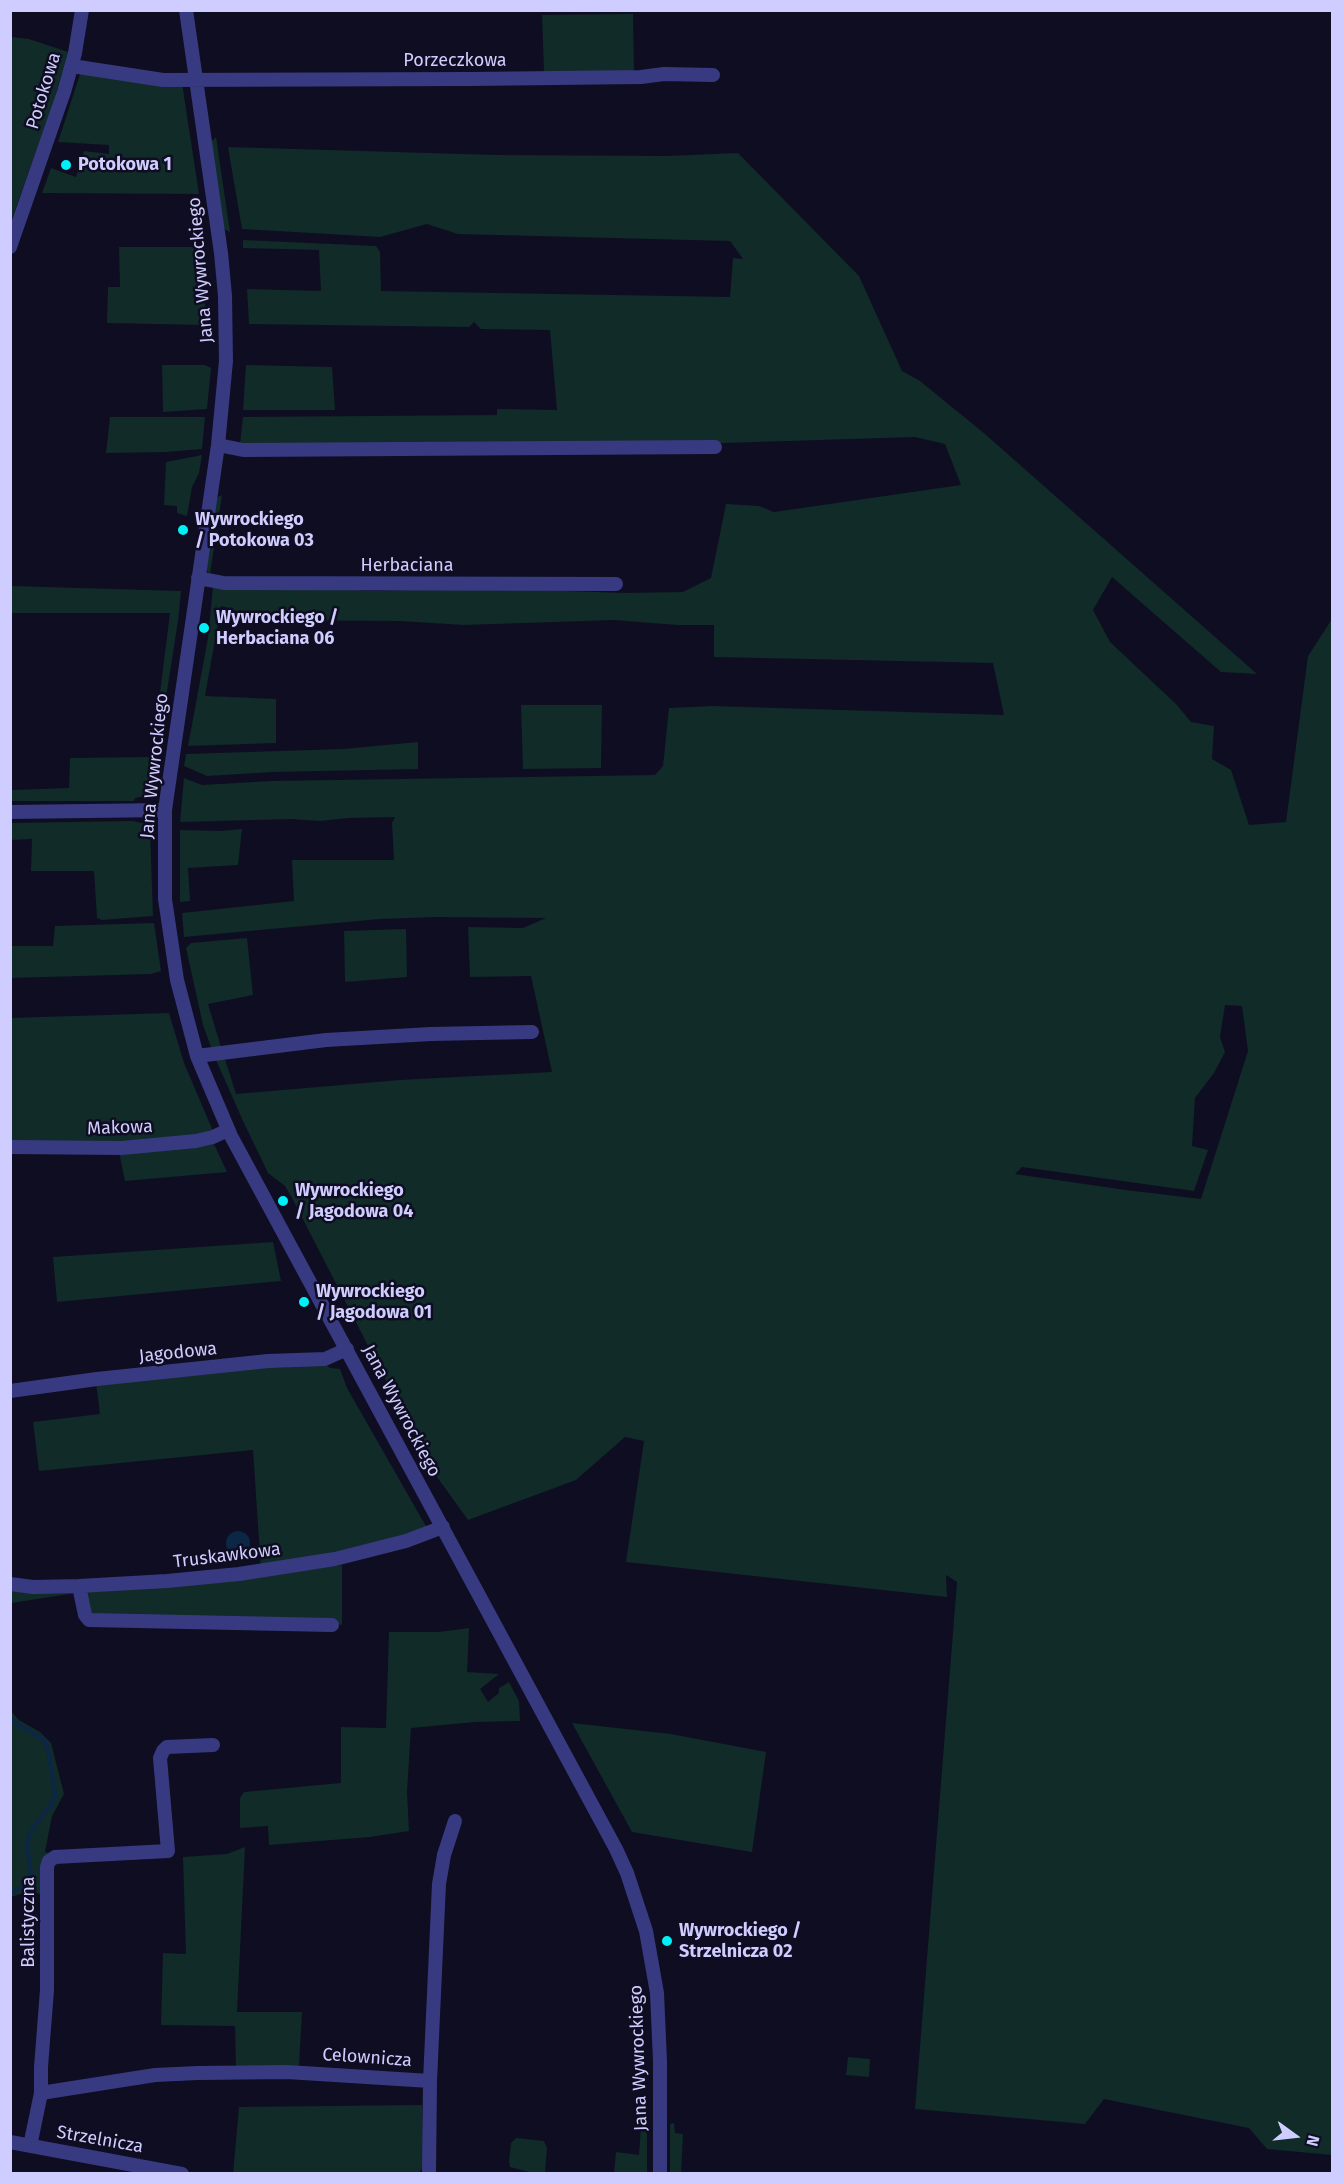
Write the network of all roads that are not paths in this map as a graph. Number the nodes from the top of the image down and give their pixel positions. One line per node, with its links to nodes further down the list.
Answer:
1 (82, 10): 3 (street, Potokowa)
2 (186, 10): 5 (street, Jana Wywrockiego)
3 (72, 66): 5 (street, Porzeczkowa); 6 (street, Potokowa)
4 (713, 75): 5 (street, Porzeczkowa)
5 (197, 80): 7 (street, Jana Wywrockiego)
6 (10, 247)
7 (218, 445): 8 (street); 9 (street, Jana Wywrockiego)
8 (715, 447)
9 (198, 578): 10 (street, Herbaciana); 11 (street, Jana Wywrockiego)
10 (616, 584)
11 (165, 810): 12 (street); 14 (street, Jana Wywrockiego)
12 (10, 812)
13 (532, 1032): 14 (street)
14 (197, 1056): 15 (street, Jana Wywrockiego)
15 (228, 1130): 16 (street, Makowa); 17 (street, Jana Wywrockiego)
16 (10, 1147)
17 (347, 1348): 18 (street, Jagodowa); 19 (street, Jana Wywrockiego)
18 (10, 1391)
19 (443, 1527): 21 (street, Truskawkowa); 31 (street, Jana Wywrockiego)
20 (10, 1584): 21 (street, Truskawkowa)
21 (79, 1586): 22 (street)
22 (332, 1625)
23 (213, 1745): 26 (street, Balistyczna)
24 (455, 1821): 25 (street, Celownicza)
25 (430, 2080): 26 (street, Celownicza); 30 (street)
26 (41, 2093): 28 (street, Balistyczna)
27 (10, 2142): 28 (street, Strzelnicza)
28 (30, 2146): 29 (street, Strzelnicza)
29 (182, 2174)
30 (429, 2174)
31 (660, 2174)

